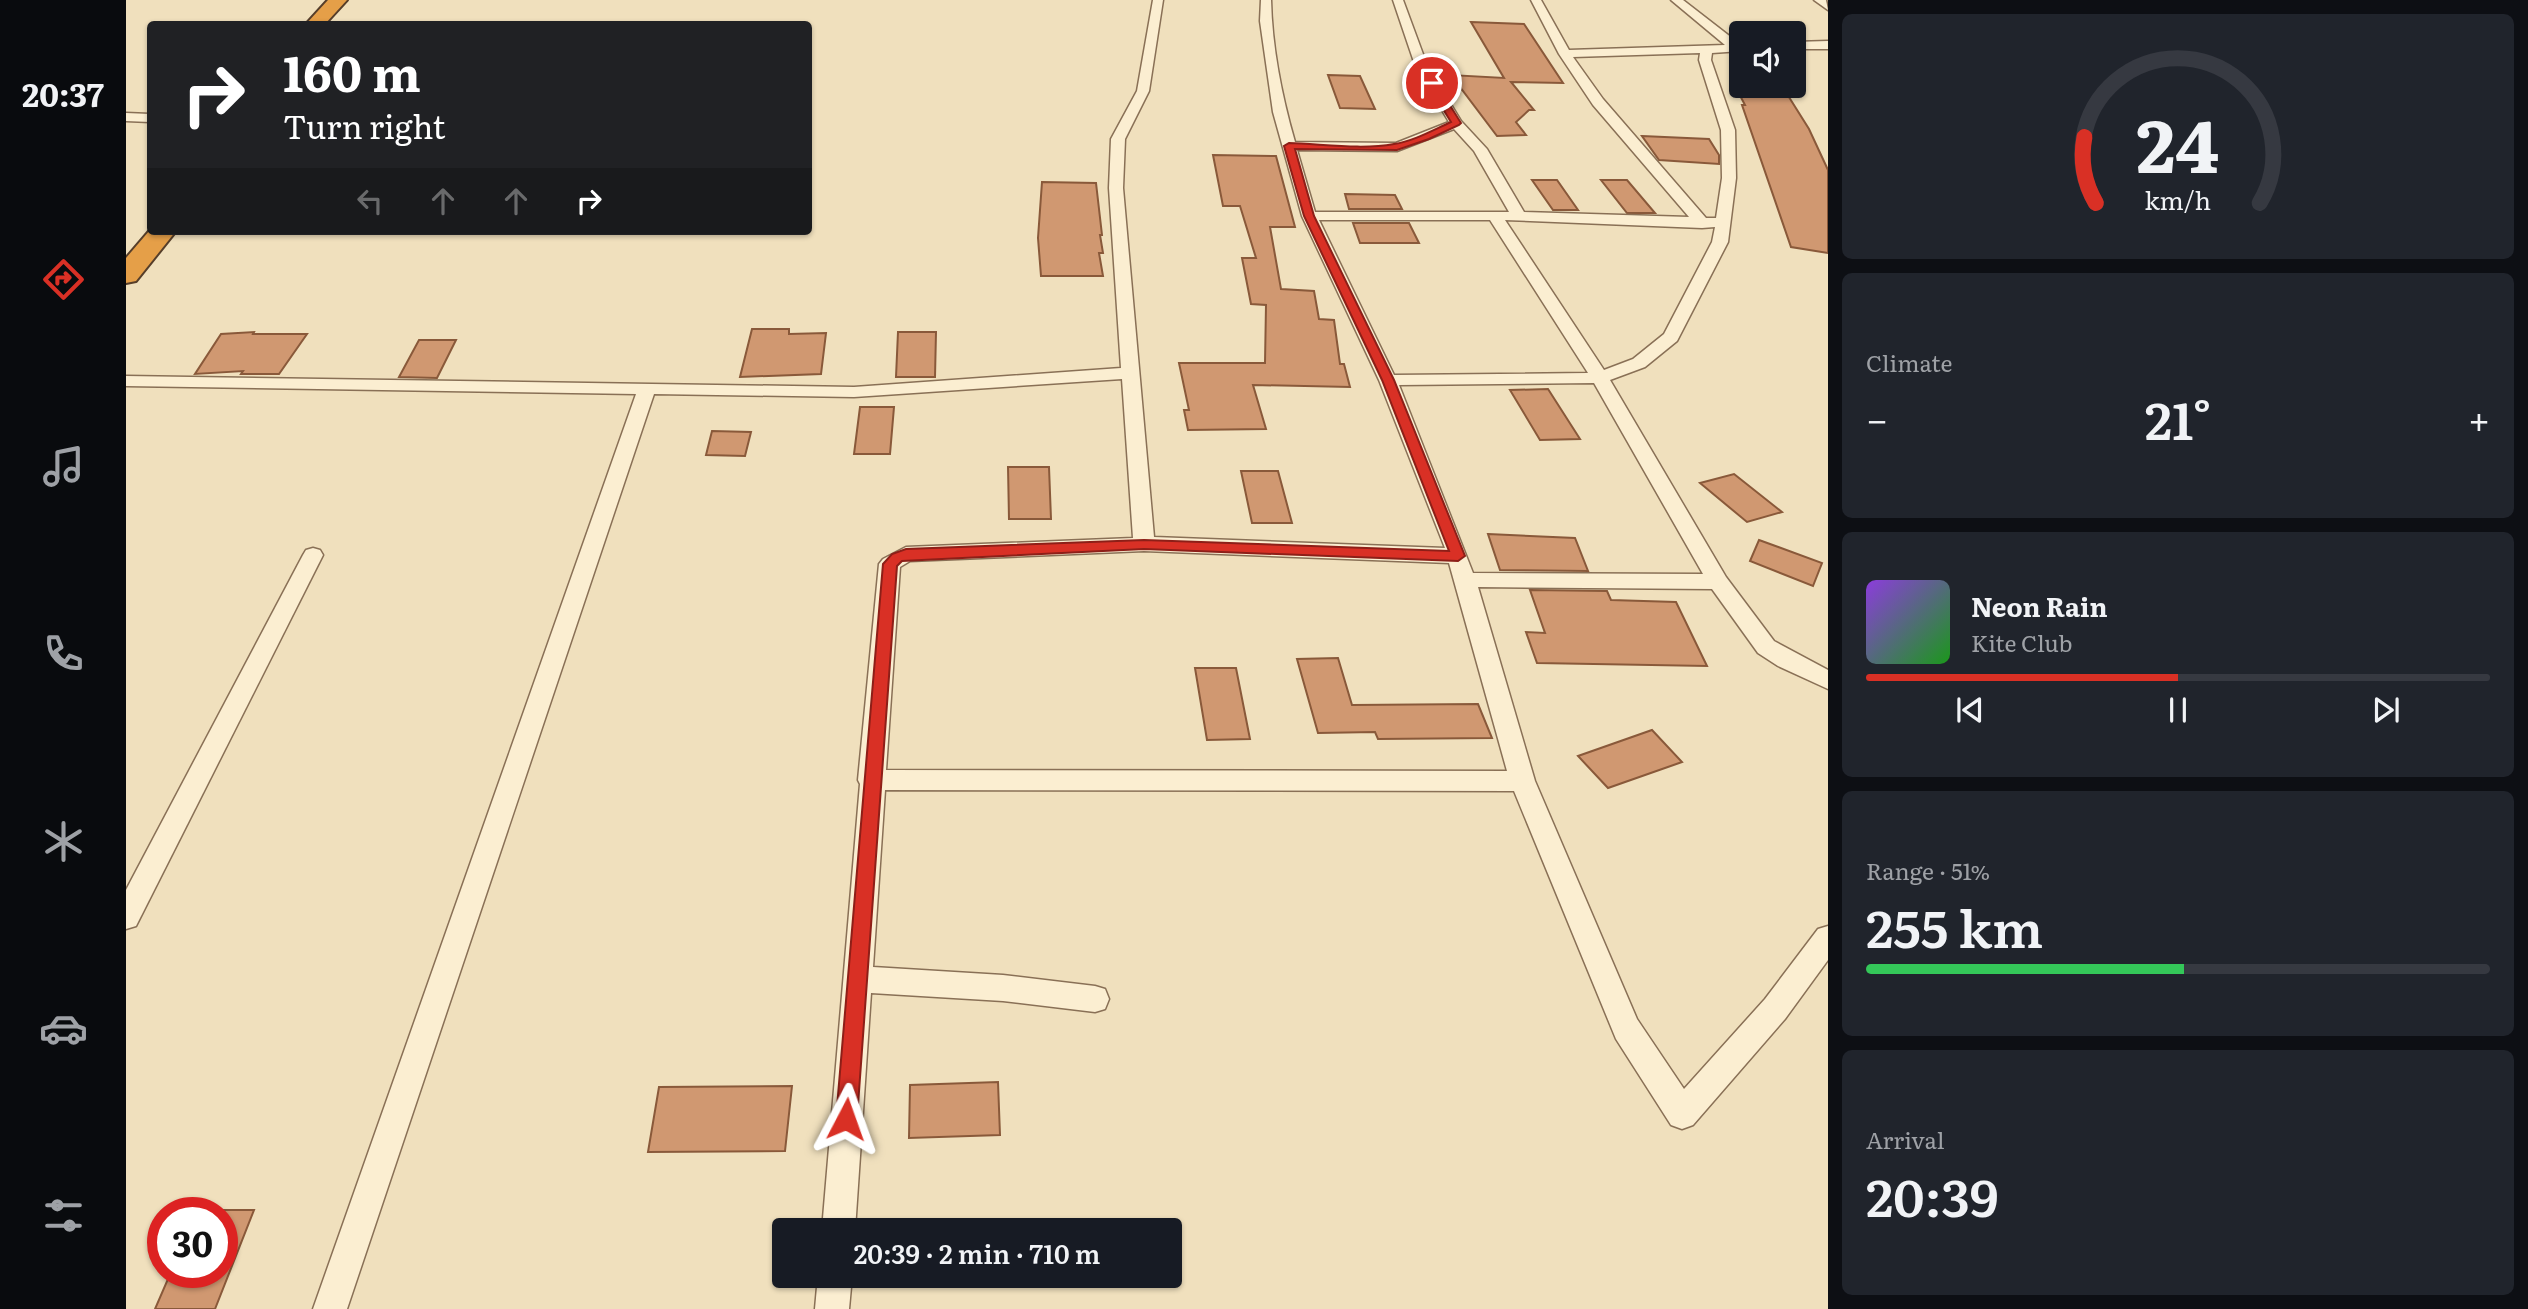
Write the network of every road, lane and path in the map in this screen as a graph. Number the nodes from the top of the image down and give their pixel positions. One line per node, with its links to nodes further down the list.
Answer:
1 (338, 0): 10 (highway)
2 (357, 0): 11 (highway)
3 (1158, 0): 31 (street)
4 (1266, 0): 21 (street)
5 (1398, 0): 20 (street)
6 (1536, 0): 17 (street)
7 (1676, 0): 12 (street)
8 (1819, 0): 9 (street)
9 (1828, 7)
10 (318, 21)
11 (338, 21)
12 (1729, 41)
13 (1828, 45): 14 (street)
14 (1806, 46)
15 (1729, 49): 16 (street)
16 (1706, 50): 17 (street); 27 (street)
17 (1565, 54): 26 (street)
18 (126, 117): 19 (street)
19 (147, 118)
20 (1456, 123): 21 (street); 23 (street)
21 (1289, 146): 22 (street)
22 (1309, 216): 24 (street); 33 (street)
23 (1519, 216): 24 (street); 26 (street)
24 (1495, 217): 32 (street)
25 (147, 218): 29 (highway)
26 (1702, 223): 27 (street)
27 (1721, 223): 32 (street)
28 (160, 235): 30 (highway)
29 (126, 243)
30 (126, 275)
31 (1131, 373): 35 (street); 36 (street)
32 (1600, 379): 33 (street); 40 (street)
33 (1388, 380): 38 (street)
34 (126, 381): 35 (street)
35 (647, 387): 50 (street)
36 (1144, 544): 38 (street); 42 (street)
37 (313, 555): 44 (street)
38 (1458, 556): 39 (street)
39 (1465, 580): 40 (street); 43 (street)
40 (1718, 582): 41 (street)
41 (1828, 680)
42 (872, 780): 43 (street); 46 (street)
43 (1522, 781): 45 (street)
44 (126, 917)
45 (1828, 938)
46 (857, 979): 47 (street); 48 (street)
47 (1095, 999)
48 (839, 1218)
49 (834, 1288): 51 (street)
50 (330, 1309)
51 (832, 1309)

